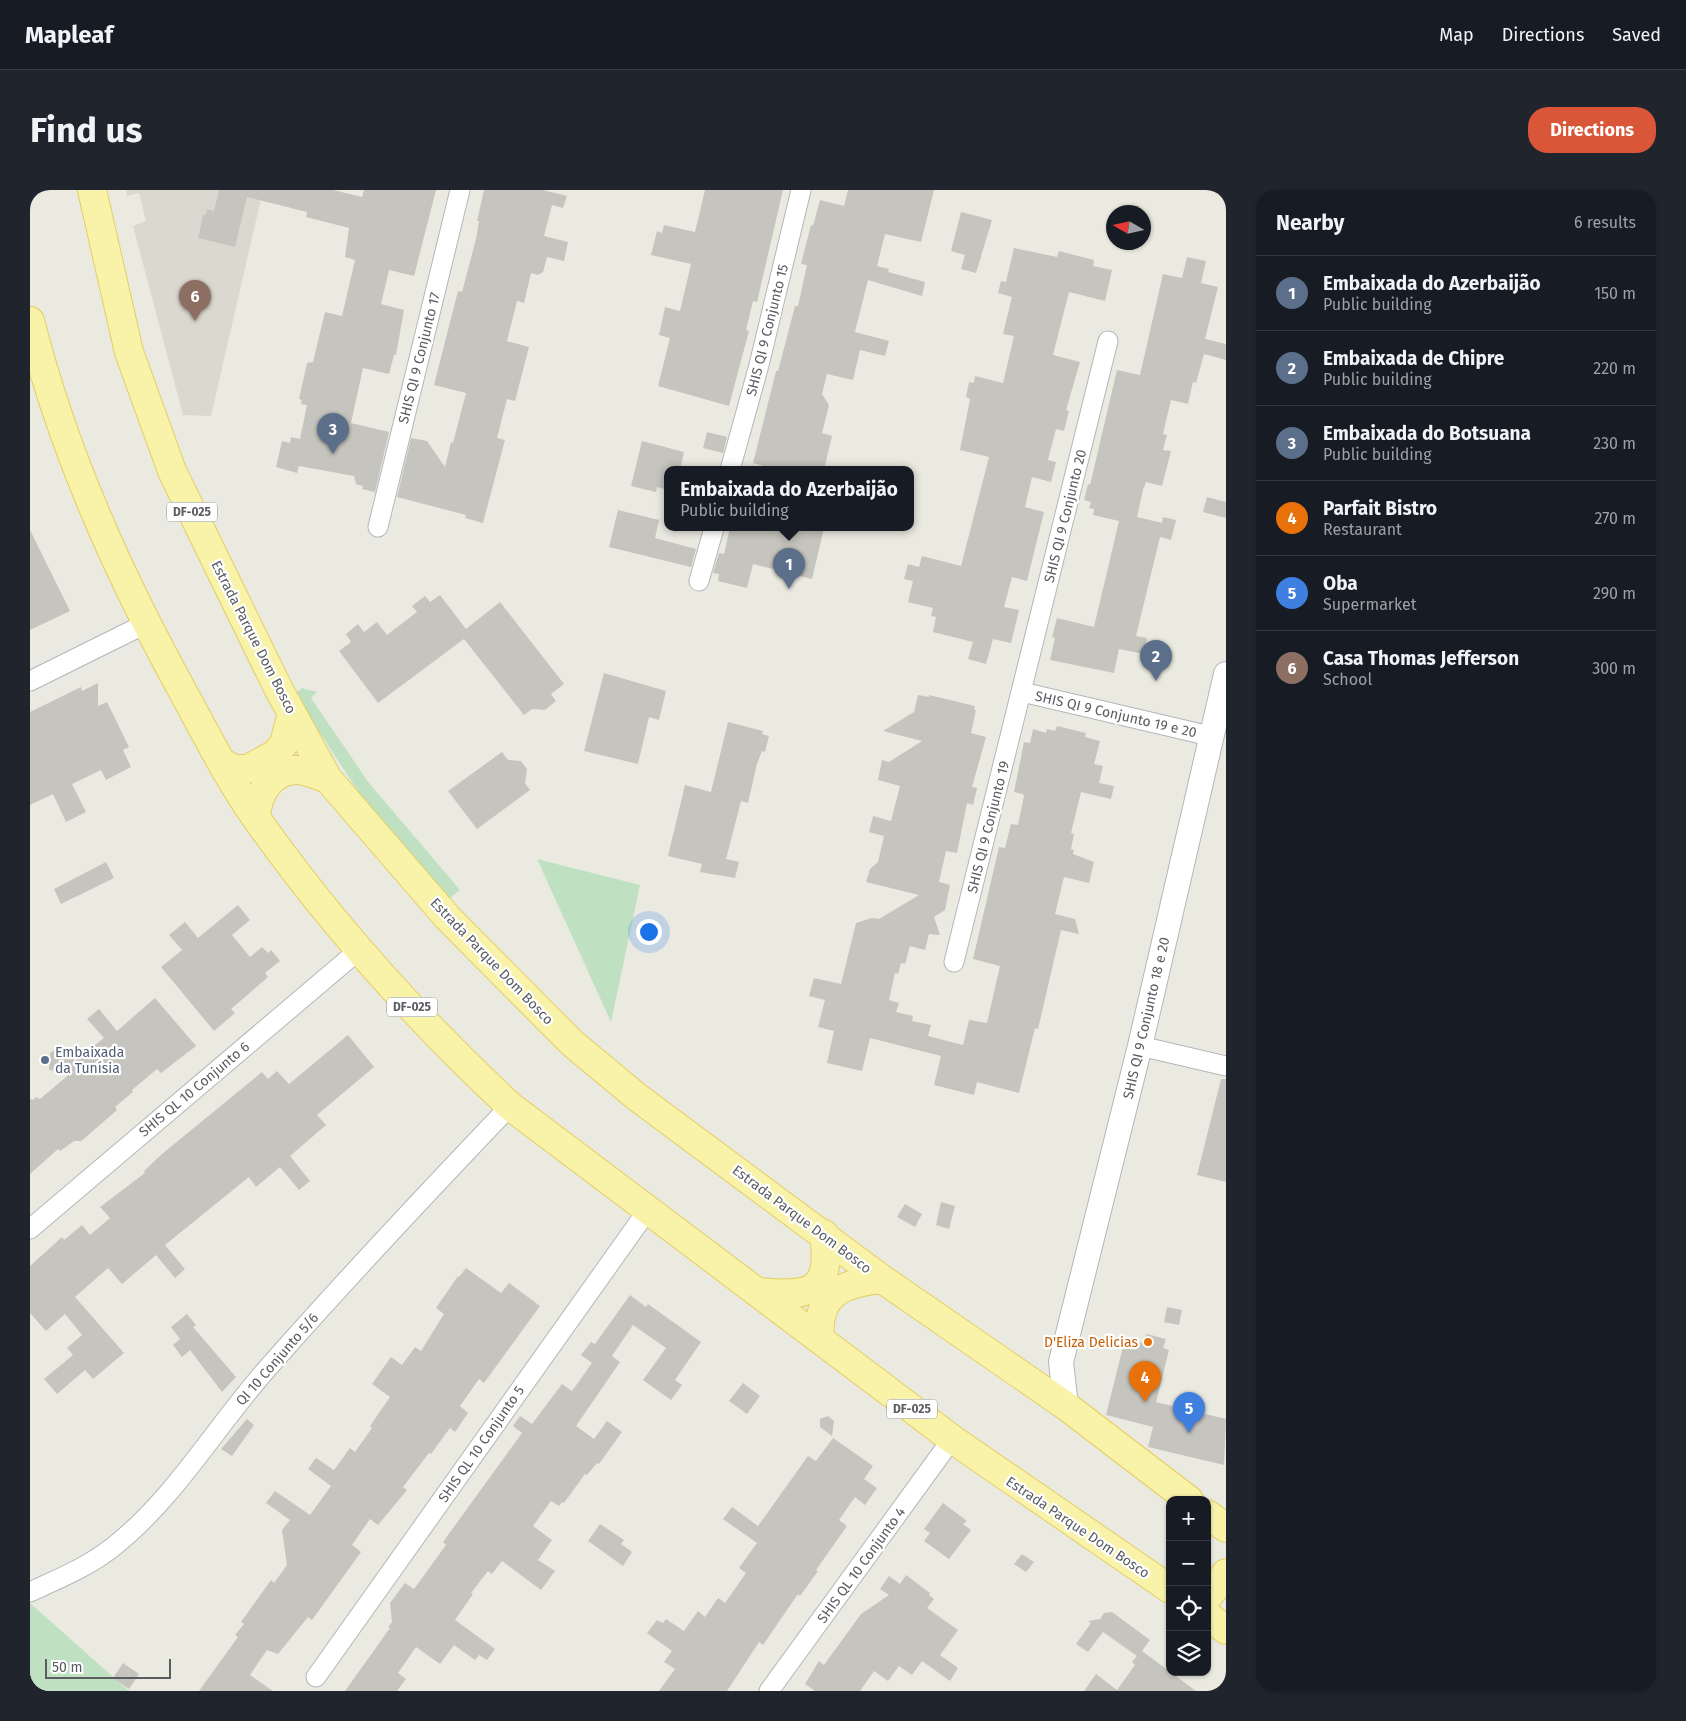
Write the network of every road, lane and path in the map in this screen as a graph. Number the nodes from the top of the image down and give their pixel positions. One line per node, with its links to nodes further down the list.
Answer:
1 (92, 190): 14 (main road, Estrada Parque Dom Bosco / DF-025)
2 (460, 190): 7 (street, SHIS QI 9 Conjunto 17)
3 (801, 190): 6 (street, SHIS QI 9 Conjunto 15)
4 (30, 321): 10 (main road, Estrada Parque Dom Bosco / DF-025)
5 (1108, 341): 13 (street, SHIS QI 9 Conjunto 20)
6 (731, 466)
7 (378, 527)
8 (713, 531): 9 (street)
9 (699, 581)
10 (145, 624): 12 (street); 16 (main road, Estrada Parque Dom Bosco / DF-025)
11 (1226, 674): 15 (street, SHIS QI 9 Conjunto 18 e 20)
12 (30, 681)
13 (1022, 692): 15 (street, SHIS QI 9 Conjunto 19 e 20); 20 (street, SHIS QI 9 Conjunto 19)
14 (292, 713): 16 (main road); 17 (main road, Estrada Parque Dom Bosco / DF-025)
15 (1210, 736): 21 (street, SHIS QI 9 Conjunto 18 e 20)
16 (221, 762): 18 (main road, Estrada Parque Dom Bosco / DF-025)
17 (328, 780): 18 (main road); 26 (main road, Estrada Parque Dom Bosco / DF-025)
18 (256, 818): 19 (main road, Estrada Parque Dom Bosco / DF-025)
19 (359, 950): 23 (main road, Estrada Parque Dom Bosco / DF-025); 25 (street, SHIS QL 10 Conjunto 6)
20 (954, 962)
21 (1140, 1046): 22 (street); 30 (street, SHIS QI 9 Conjunto 18 e 20)
22 (1226, 1066)
23 (510, 1106): 24 (main road, Estrada Parque Dom Bosco / DF-025); 39 (street, QI 10 Conjunto 5/6)
24 (647, 1211): 28 (main road, Estrada Parque Dom Bosco / DF-025); 43 (street, SHIS QL 10 Conjunto 5)
25 (30, 1229)
26 (824, 1234): 27 (main road, Estrada Parque Dom Bosco / DF-025); 28 (main road)
27 (882, 1279): 29 (main road); 31 (main road, Estrada Parque Dom Bosco / DF-025)
28 (759, 1292): 29 (main road, Estrada Parque Dom Bosco / DF-025)
29 (820, 1338): 33 (main road, Estrada Parque Dom Bosco / DF-025)
30 (1061, 1362): 31 (street); 32 (street, SHIS QI 9 Conjunto 18 e 20)
31 (1025, 1378): 32 (main road, Estrada Parque Dom Bosco / DF-025)
32 (1066, 1406): 34 (main road, Estrada Parque Dom Bosco / DF-025)
33 (952, 1439): 38 (main road, Estrada Parque Dom Bosco / DF-025); 44 (street, SHIS QL 10 Conjunto 4)
34 (1184, 1496)
35 (1211, 1517): 36 (main road)
36 (1226, 1528)
37 (1226, 1573): 40 (main road)
38 (1166, 1586)
39 (30, 1592)
40 (1211, 1593)
41 (1211, 1618): 42 (main road)
42 (1226, 1630)
43 (316, 1677)
44 (769, 1691)

